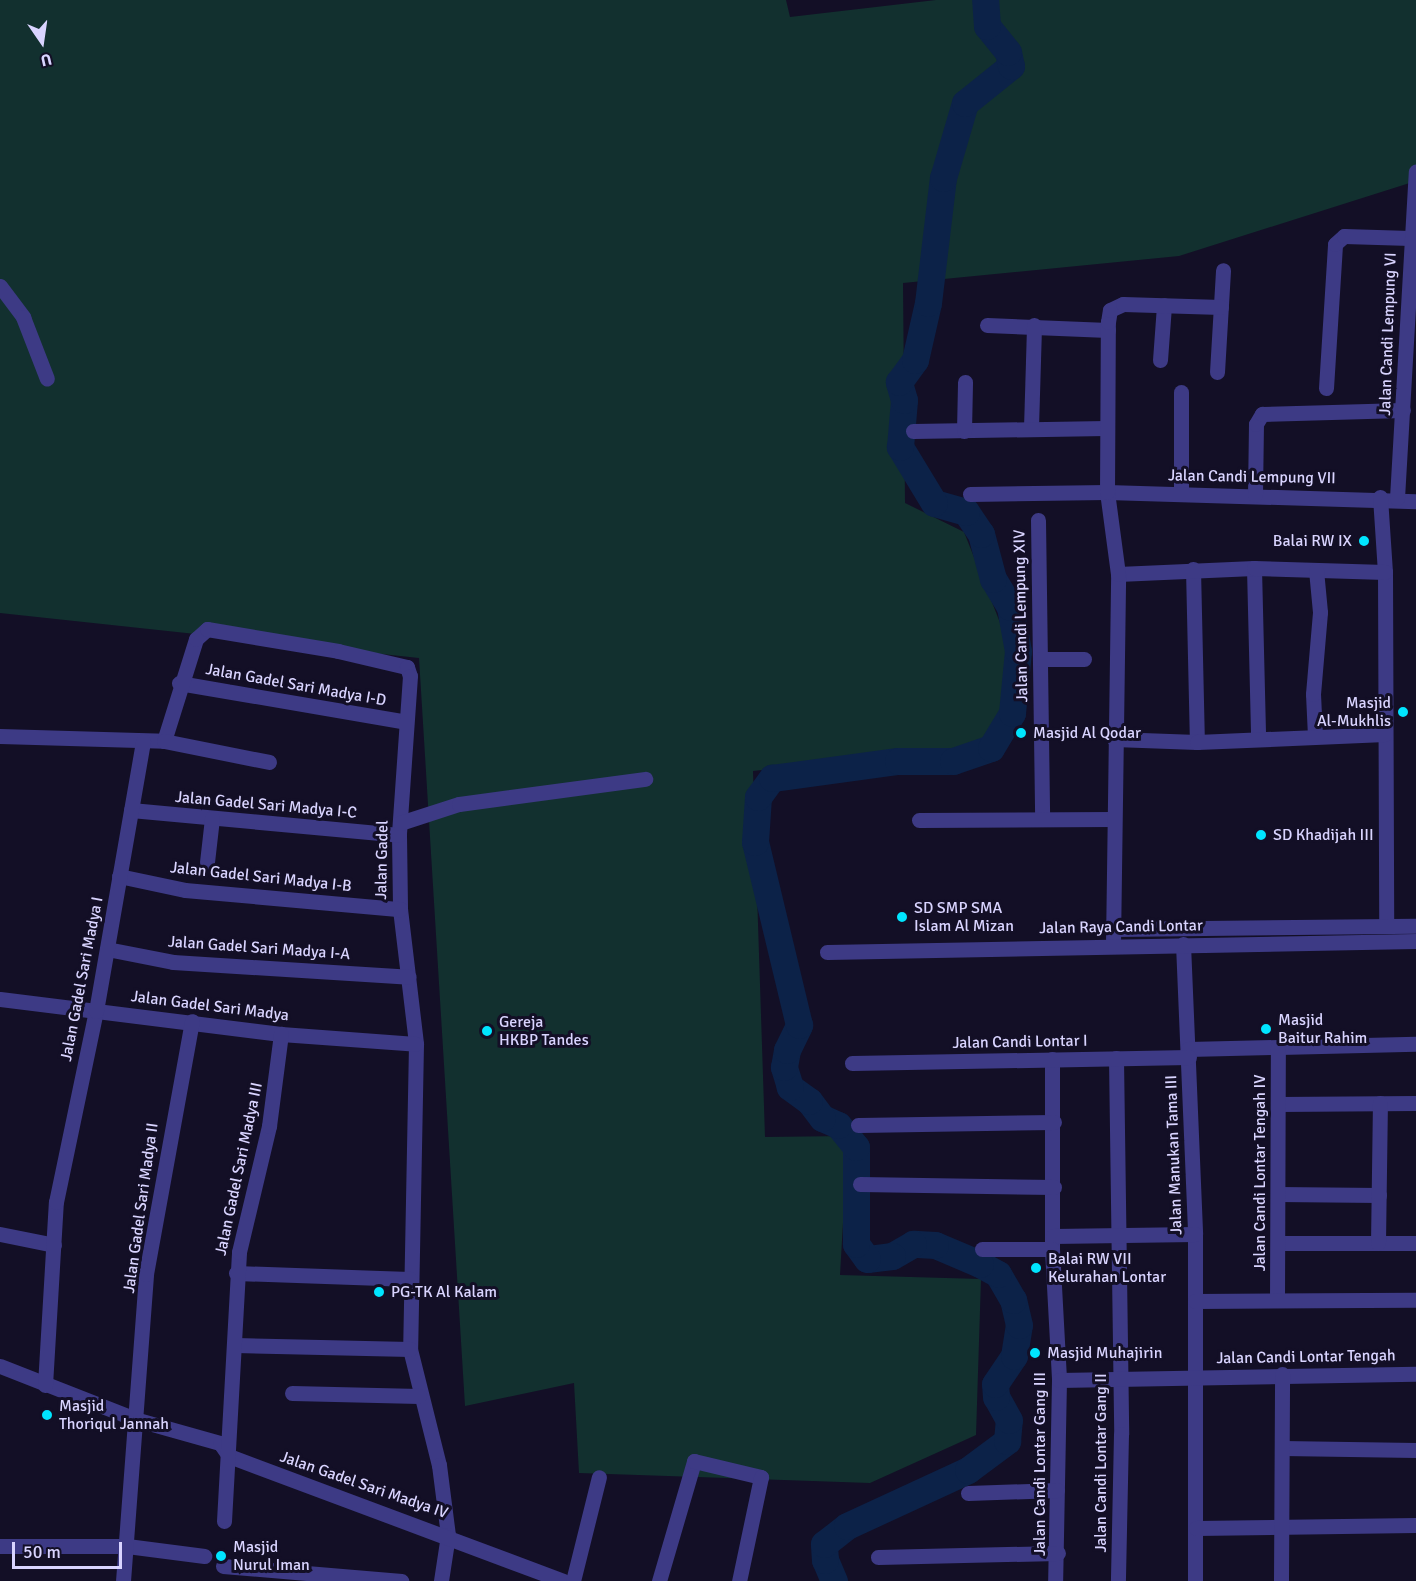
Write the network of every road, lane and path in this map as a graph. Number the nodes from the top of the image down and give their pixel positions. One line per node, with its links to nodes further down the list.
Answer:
1 (1416, 172): 2 (street, Jalan Candi Lempung VI)
2 (1410, 238): 14 (street); 16 (street, Jalan Candi Lempung VI)
3 (1223, 270): 6 (street)
4 (0, 286): 12 (street)
5 (1164, 305): 6 (street); 9 (street); 10 (street)
6 (1221, 307): 11 (street)
7 (987, 325): 8 (street)
8 (1034, 325): 9 (street); 17 (street)
9 (1108, 330): 18 (street)
10 (1160, 360)
11 (1217, 372)
12 (47, 379)
13 (965, 382): 20 (street)
14 (1326, 388)
15 (1181, 392): 23 (street)
16 (1403, 410): 21 (street, Jalan Candi Lempung VI); 25 (street)
17 (1031, 428): 18 (street); 20 (street)
18 (1106, 428): 22 (street)
19 (913, 431): 20 (street)
20 (964, 431)
21 (1409, 439): 27 (street, Jalan Candi Lempung VI)
22 (1107, 492): 23 (street, Jalan Candi Lempung VII); 24 (street, Jalan Candi Lempung VII); 34 (street)
23 (1181, 493): 25 (street, Jalan Candi Lempung VII)
24 (970, 494)
25 (1255, 495): 26 (street, Jalan Candi Lempung VII)
26 (1380, 497): 27 (street, Jalan Candi Lempung VII); 33 (street)
27 (1397, 498): 28 (street, Jalan Candi Lempung VII)
28 (1416, 501)
29 (1038, 520): 35 (street, Jalan Candi Lempung XIV)
30 (1254, 568): 31 (street); 32 (street); 41 (street)
31 (1193, 569): 34 (street); 46 (street)
32 (1316, 570): 33 (street); 42 (street)
33 (1385, 572): 39 (street)
34 (1118, 574): 43 (street)
35 (1040, 659): 36 (street); 51 (street, Jalan Candi Lempung XIV)
36 (1084, 659)
37 (179, 683): 38 (street, Jalan Gadel Sari Madya I-D); 38 (street, Jalan Gadel); 45 (street)
38 (406, 722): 54 (street, Jalan Gadel)
39 (1385, 734): 42 (street); 58 (street)
40 (0, 736): 44 (street)
41 (1258, 736): 42 (street); 46 (street)
42 (1315, 736)
43 (1114, 739): 46 (street); 52 (street)
44 (143, 741): 45 (street); 49 (street, Jalan Gadel Sari Madya I)
45 (165, 741): 47 (street)
46 (1197, 742)
47 (269, 762)
48 (645, 779): 54 (street)
49 (131, 810): 50 (street, Jalan Gadel Sari Madya I-C); 56 (street, Jalan Gadel Sari Madya I)
50 (212, 818): 54 (street, Jalan Gadel Sari Madya I-C); 55 (street)
51 (1042, 819): 52 (street); 53 (street)
52 (1113, 819): 61 (street)
53 (919, 820)
54 (399, 829): 57 (street, Jalan Gadel)
55 (207, 862)
56 (119, 876): 57 (street, Jalan Gadel Sari Madya I-B); 67 (street, Jalan Gadel Sari Madya I)
57 (400, 909): 69 (street, Jalan Gadel)
58 (1386, 925): 59 (street, Jalan Raya Candi Lontar); 62 (street, Jalan Raya Candi Lontar)
59 (1416, 926)
60 (1212, 927): 61 (street, Jalan Raya Candi Lontar); 62 (street, Jalan Raya Candi Lontar); 66 (street)
61 (1113, 929): 64 (street)
62 (1341, 934): 63 (street, Jalan Raya Candi Lontar); 66 (street, Jalan Raya Candi Lontar)
63 (1416, 941)
64 (1113, 944): 65 (street, Jalan Raya Candi Lontar); 68 (street, Jalan Raya Candi Lontar)
65 (1183, 944): 66 (street, Jalan Raya Candi Lontar); 77 (street, Jalan Manukan Tama III)
66 (1212, 944)
67 (107, 949): 69 (street, Jalan Gadel Sari Madya I-A); 71 (street, Jalan Gadel Sari Madya I)
68 (827, 952)
69 (409, 976): 74 (street, Jalan Gadel)
70 (0, 999): 71 (street, Jalan Gadel Sari Madya)
71 (96, 1011): 72 (street, Jalan Gadel Sari Madya); 97 (street, Jalan Gadel Sari Madya I)
72 (192, 1021): 73 (street, Jalan Gadel Sari Madya); 115 (street, Jalan Gadel Sari Madya II)
73 (281, 1034): 74 (street, Jalan Gadel Sari Madya); 99 (street, Jalan Gadel Sari Madya III)
74 (416, 1044): 100 (street, Jalan Gadel Sari Madya IV)
75 (1416, 1044): 76 (street, Jalan Candi Lontar I)
76 (1278, 1047): 77 (street, Jalan Candi Lontar I); 83 (street, Jalan Candi Lontar Tengah IV)
77 (1189, 1052): 78 (street, Jalan Candi Lontar I); 91 (street, Jalan Manukan Tama III)
78 (1116, 1058): 79 (street, Jalan Candi Lontar I); 92 (street, Jalan Candi Lontar Gang II)
79 (1052, 1059): 80 (street, Jalan Candi Lontar I); 84 (street, Jalan Candi Lontar Gang III)
80 (852, 1063)
81 (1380, 1103): 82 (street); 83 (street); 89 (street)
82 (1416, 1103)
83 (1278, 1104): 88 (street, Jalan Candi Lontar Tengah IV)
84 (1054, 1122): 85 (street); 87 (street, Jalan Candi Lontar Gang III)
85 (858, 1125)
86 (860, 1184): 87 (street)
87 (1054, 1187): 93 (street, Jalan Candi Lontar Gang III)
88 (1278, 1194): 89 (street); 94 (street, Jalan Candi Lontar Tengah IV)
89 (1379, 1195): 95 (street)
90 (0, 1234): 97 (street)
91 (1195, 1234): 92 (street); 103 (street, Jalan Manukan Tama III)
92 (1118, 1236): 93 (street); 109 (street, Jalan Candi Lontar Gang II)
93 (1052, 1242): 98 (street); 111 (street, Jalan Candi Lontar Gang III)
94 (1278, 1243): 95 (street); 101 (street, Jalan Candi Lontar Tengah IV)
95 (1378, 1243): 96 (street)
96 (1416, 1243)
97 (54, 1245): 112 (street, Jalan Gadel Sari Madya I)
98 (982, 1249)
99 (236, 1273): 100 (street); 104 (street, Jalan Gadel Sari Madya III)
100 (410, 1279): 105 (street, Jalan Gadel Sari Madya IV)
101 (1277, 1300): 102 (street); 103 (street)
102 (1416, 1300)
103 (1195, 1301): 110 (street, Jalan Manukan Tama III)
104 (235, 1345): 105 (street); 118 (street, Jalan Gadel Sari Madya III)
105 (410, 1349): 114 (street, Jalan Gadel Sari Madya IV)
106 (0, 1366): 112 (street, Jalan Gadel Sari Madya IV)
107 (1282, 1374): 108 (street, Jalan Candi Lontar Tengah); 110 (street, Jalan Candi Lontar Tengah); 116 (street)
108 (1416, 1374)
109 (1119, 1377): 110 (street, Jalan Candi Lontar Tengah); 111 (street, Jalan Candi Lontar Tengah); 141 (street, Jalan Candi Lontar Gang II)
110 (1196, 1377): 125 (street, Jalan Manukan Tama III)
111 (1059, 1380): 120 (street, Jalan Candi Lontar Gang III)
112 (45, 1385): 115 (street, Jalan Gadel Sari Madya IV)
113 (292, 1393): 114 (street)
114 (419, 1396): 126 (street, Jalan Gadel Sari Madya IV)
115 (138, 1420): 118 (street, Jalan Gadel Sari Madya IV); 128 (street, Jalan Gadel Sari Madya II)
116 (1282, 1448): 117 (street); 124 (street)
117 (1416, 1450)
118 (229, 1456): 122 (street, Jalan Gadel Sari Madya III); 126 (street, Jalan Gadel Sari Madya IV)
119 (598, 1477): 137 (street)
120 (1057, 1491): 121 (street); 129 (street, Jalan Candi Lontar Gang III)
121 (968, 1493)
122 (224, 1521)
123 (1416, 1525): 124 (street)
124 (1281, 1527): 125 (street); 143 (street)
125 (1197, 1528): 142 (street, Jalan Manukan Tama III)
126 (448, 1535): 135 (street); 136 (street)
127 (0, 1546): 128 (street)
128 (127, 1546): 130 (street); 133 (street, Jalan Gadel Sari Madya II)
129 (1058, 1553): 131 (street); 140 (street, Jalan Candi Lontar Gang III)
130 (204, 1556)
131 (878, 1557)
132 (223, 1566): 134 (street)
133 (123, 1581)
134 (401, 1581)
135 (441, 1581)
136 (563, 1581)
137 (573, 1581)
138 (659, 1581): 139 (street)
139 (739, 1581)
140 (1056, 1581)
141 (1118, 1581)
142 (1195, 1581)
143 (1281, 1581)

